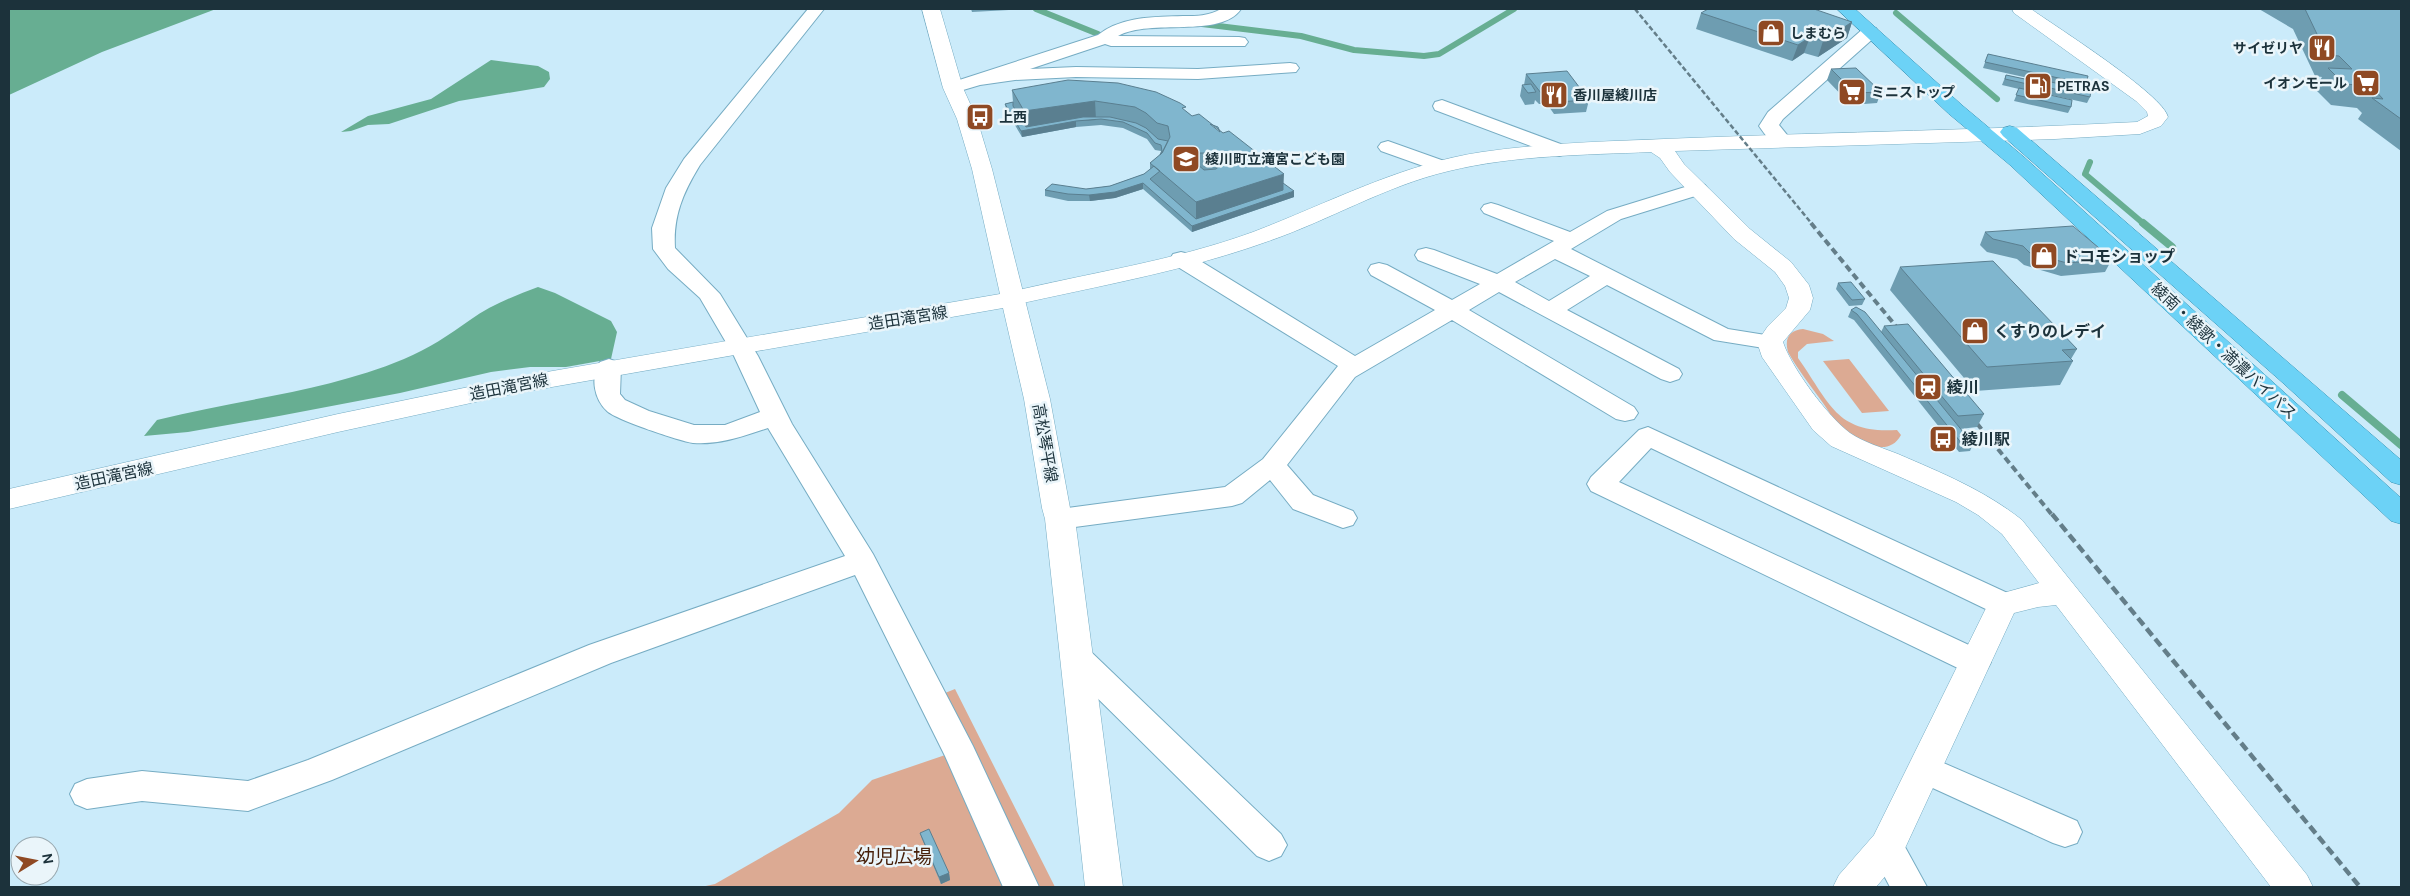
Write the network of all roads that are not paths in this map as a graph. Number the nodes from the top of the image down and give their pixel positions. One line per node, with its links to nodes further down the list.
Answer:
1 (816, 9): 35 (street)
2 (931, 9): 14 (street, 高松琴平線)
3 (1233, 9): 8 (street)
4 (1845, 9): 7 (highway, 綾南・綾歌・満濃バイパス)
5 (1871, 9): 16 (highway, 綾南・綾歌・満濃バイパス)
6 (2020, 9): 16 (street, 造田滝宮線)
7 (1870, 32): 17 (highway, 綾南・綾歌・満濃バイパス); 18 (street)
8 (1104, 39): 9 (street); 13 (street)
9 (1221, 42): 10 (street); 12 (street)
10 (1239, 42)
11 (1290, 68): 12 (street)
12 (1224, 72): 13 (street)
13 (981, 80): 14 (street)
14 (953, 88): 31 (street, 高松琴平線)
15 (1442, 106): 21 (street)
16 (2013, 134): 17 (street, 造田滝宮線); 42 (highway, 綾南・綾歌・満濃バイパス)
17 (1986, 135): 18 (street, 造田滝宮線); 44 (highway, 綾南・綾歌・満濃バイパス)
18 (1782, 141): 19 (street, 造田滝宮線)
19 (1656, 146): 21 (street, 造田滝宮線); 23 (street)
20 (1388, 147): 22 (street)
21 (1559, 150): 22 (street, 造田滝宮線)
22 (1440, 166): 27 (street, 造田滝宮線)
23 (1698, 189): 25 (street); 34 (street)
24 (1491, 209): 25 (street)
25 (1563, 245): 29 (street); 30 (street)
26 (1426, 255): 30 (street)
27 (1182, 259): 31 (street, 造田滝宮線); 37 (street)
28 (1379, 270): 32 (street)
29 (1606, 276): 33 (street); 34 (street)
30 (1499, 283): 32 (street); 33 (street)
31 (1014, 298): 35 (street, 造田滝宮線); 46 (street, 高松琴平線)
32 (1452, 310): 37 (street); 39 (street)
33 (1550, 310): 38 (street)
34 (1770, 342): 48 (street)
35 (739, 345): 36 (street, 造田滝宮線); 40 (street)
36 (608, 367): 40 (street); 43 (street, 造田滝宮線)
37 (1356, 367): 41 (street)
38 (1670, 374)
39 (1625, 413)
40 (775, 416): 47 (street)
41 (1272, 465): 45 (street); 46 (street)
42 (2401, 475)
43 (9, 499)
44 (2401, 514)
45 (1343, 518)
46 (1060, 520): 50 (street, 高松琴平線)
47 (863, 561): 53 (street); 57 (street)
48 (2063, 593): 49 (street); 61 (street)
49 (2003, 604): 51 (street); 51 (street)
50 (1077, 658): 55 (street); 58 (street, 高松琴平線)
51 (1975, 662): 52 (street)
52 (1925, 769): 54 (street); 56 (street)
53 (87, 794)
54 (2065, 832)
55 (1269, 845)
56 (1888, 847): 59 (street); 60 (street)
57 (1021, 887)
58 (1104, 887)
59 (1852, 887)
60 (1909, 887)
61 (2294, 887)

